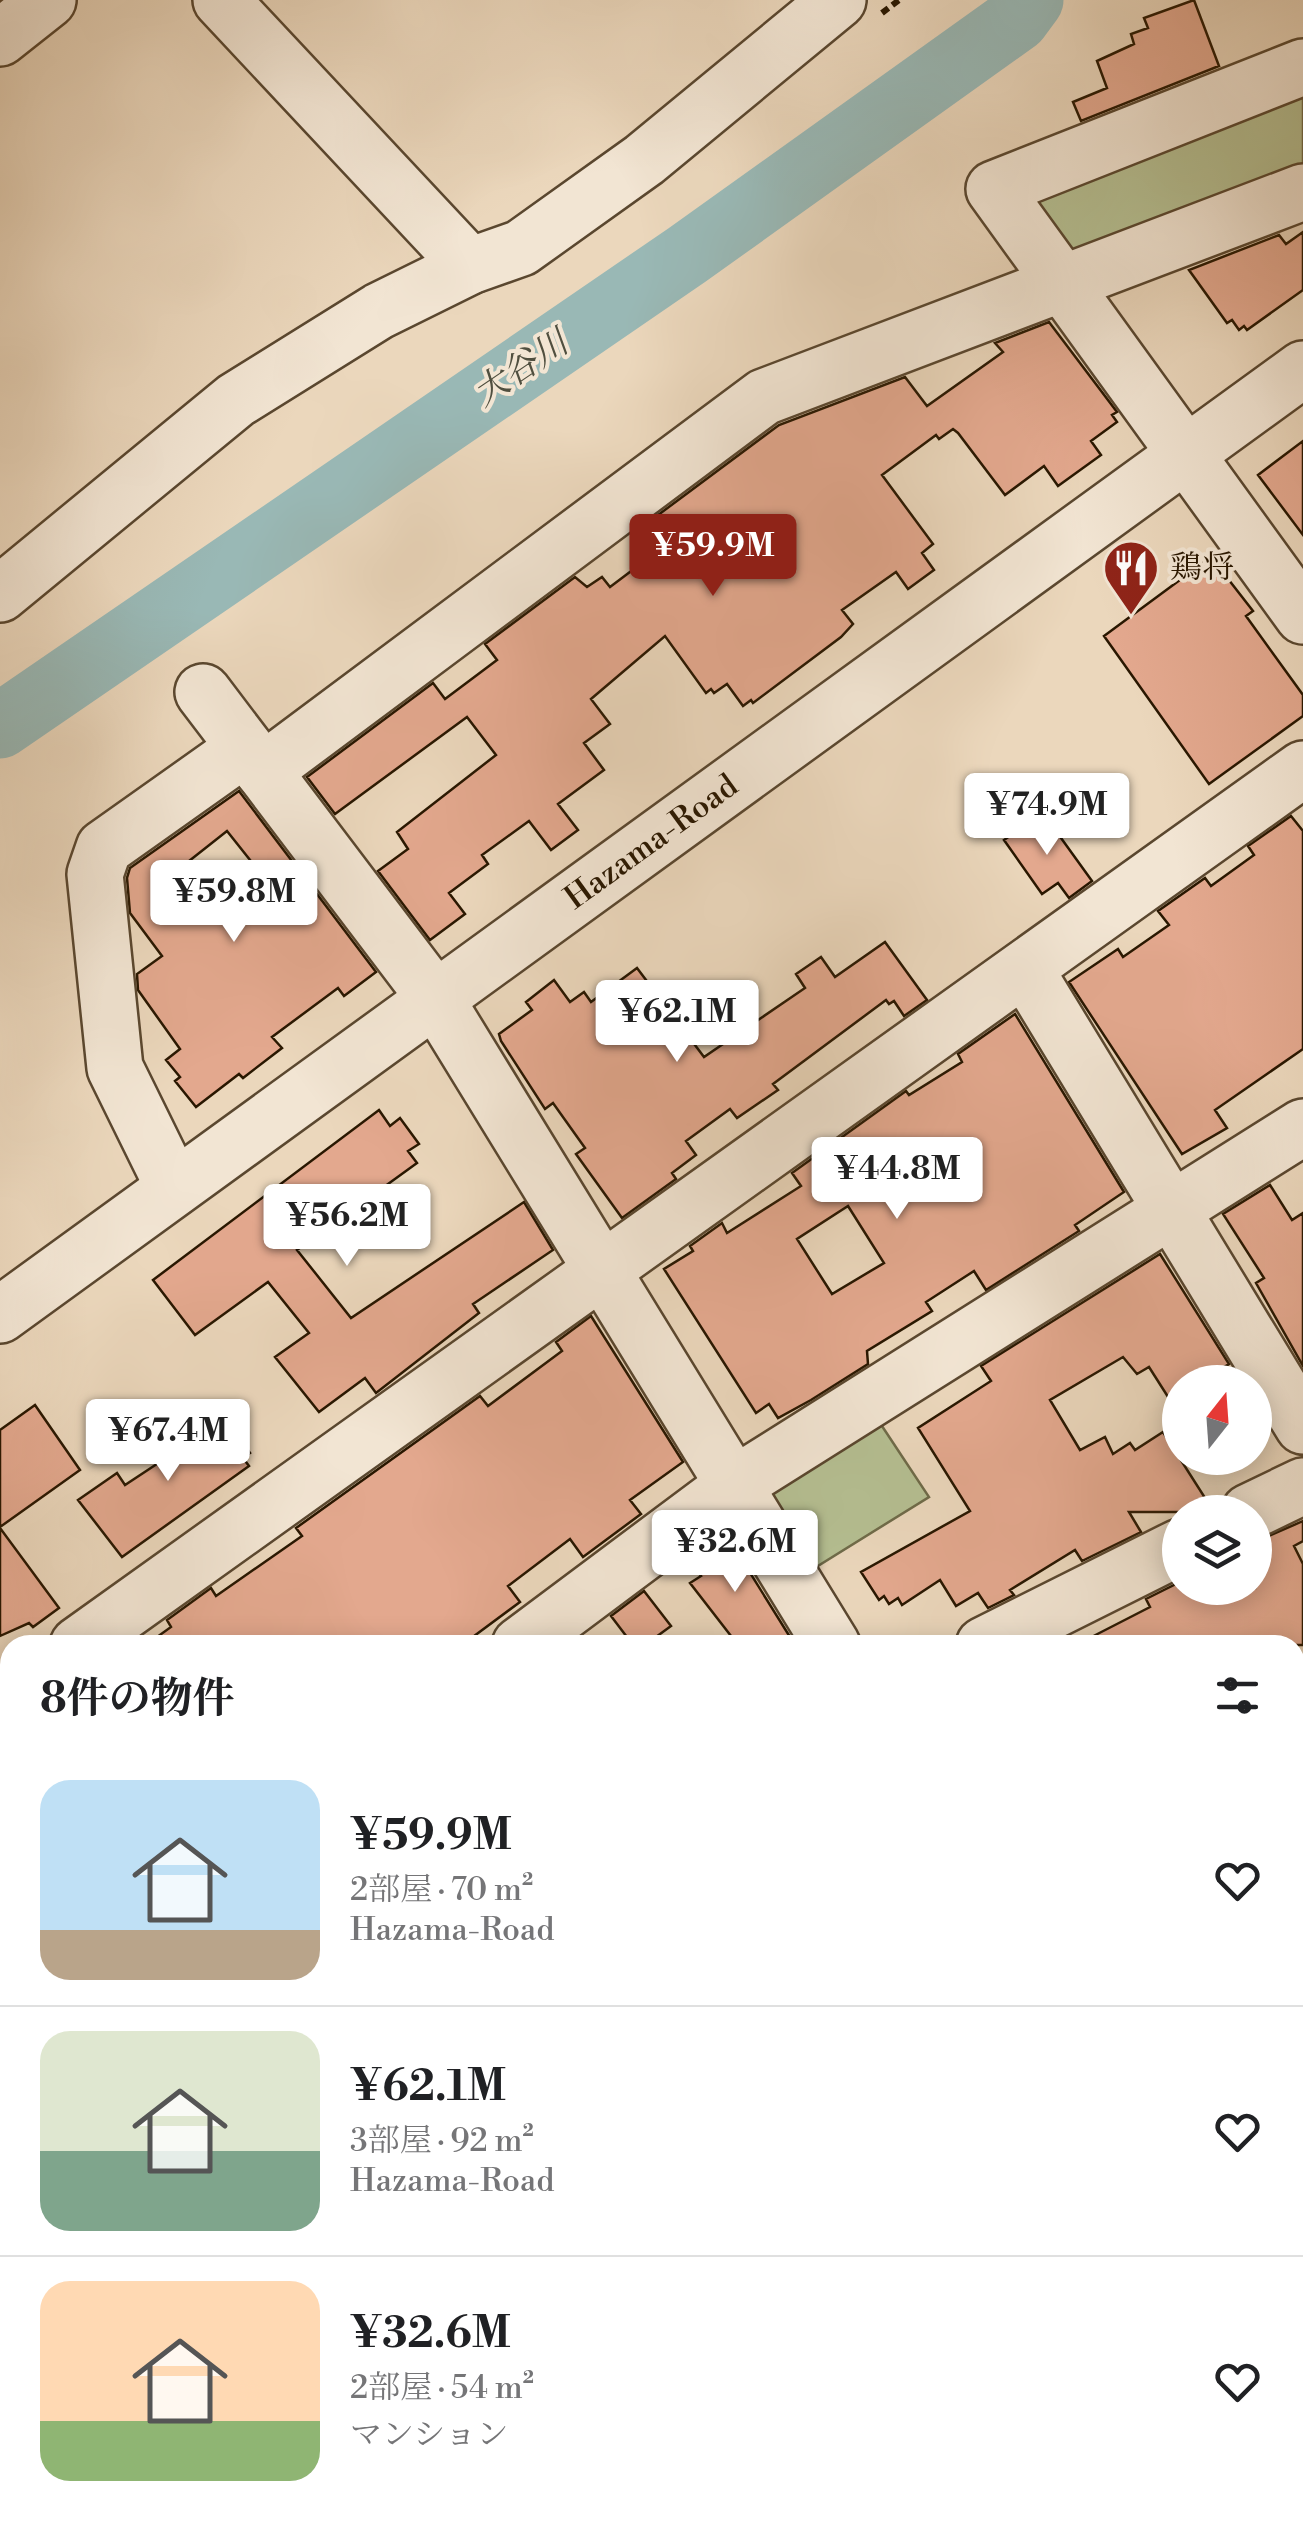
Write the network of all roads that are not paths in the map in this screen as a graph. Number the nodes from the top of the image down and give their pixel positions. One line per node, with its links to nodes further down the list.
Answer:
1 (48, 0): 4 (street)
2 (221, 0): 7 (street)
3 (838, 0): 7 (street)
4 (0, 38)
5 (1303, 67): 8 (street)
6 (1303, 192): 8 (street)
7 (470, 266): 11 (street)
8 (1060, 284): 10 (street); 14 (street)
9 (1303, 369): 10 (street, Hazama-Road)
10 (1184, 456): 12 (street); 17 (street, Hazama-Road)
11 (0, 594)
12 (1303, 616)
13 (203, 692): 14 (street)
14 (254, 759): 17 (street); 19 (street)
15 (1303, 768): 16 (street)
16 (1025, 969): 20 (street); 21 (street)
17 (435, 998): 19 (street, Hazama-Road); 21 (street)
18 (1303, 1127): 20 (street)
19 (174, 1188): 22 (street, Hazama-Road)
20 (1170, 1210): 23 (street); 24 (street)
21 (601, 1270): 24 (street); 28 (street)
22 (0, 1314)
23 (1303, 1426)
24 (734, 1485): 29 (street); 30 (street)
25 (1303, 1486): 26 (street)
26 (1272, 1501)
27 (1162, 1556): 31 (street)
28 (92, 1635)
29 (533, 1635)
30 (826, 1635)
31 (1004, 1635)

